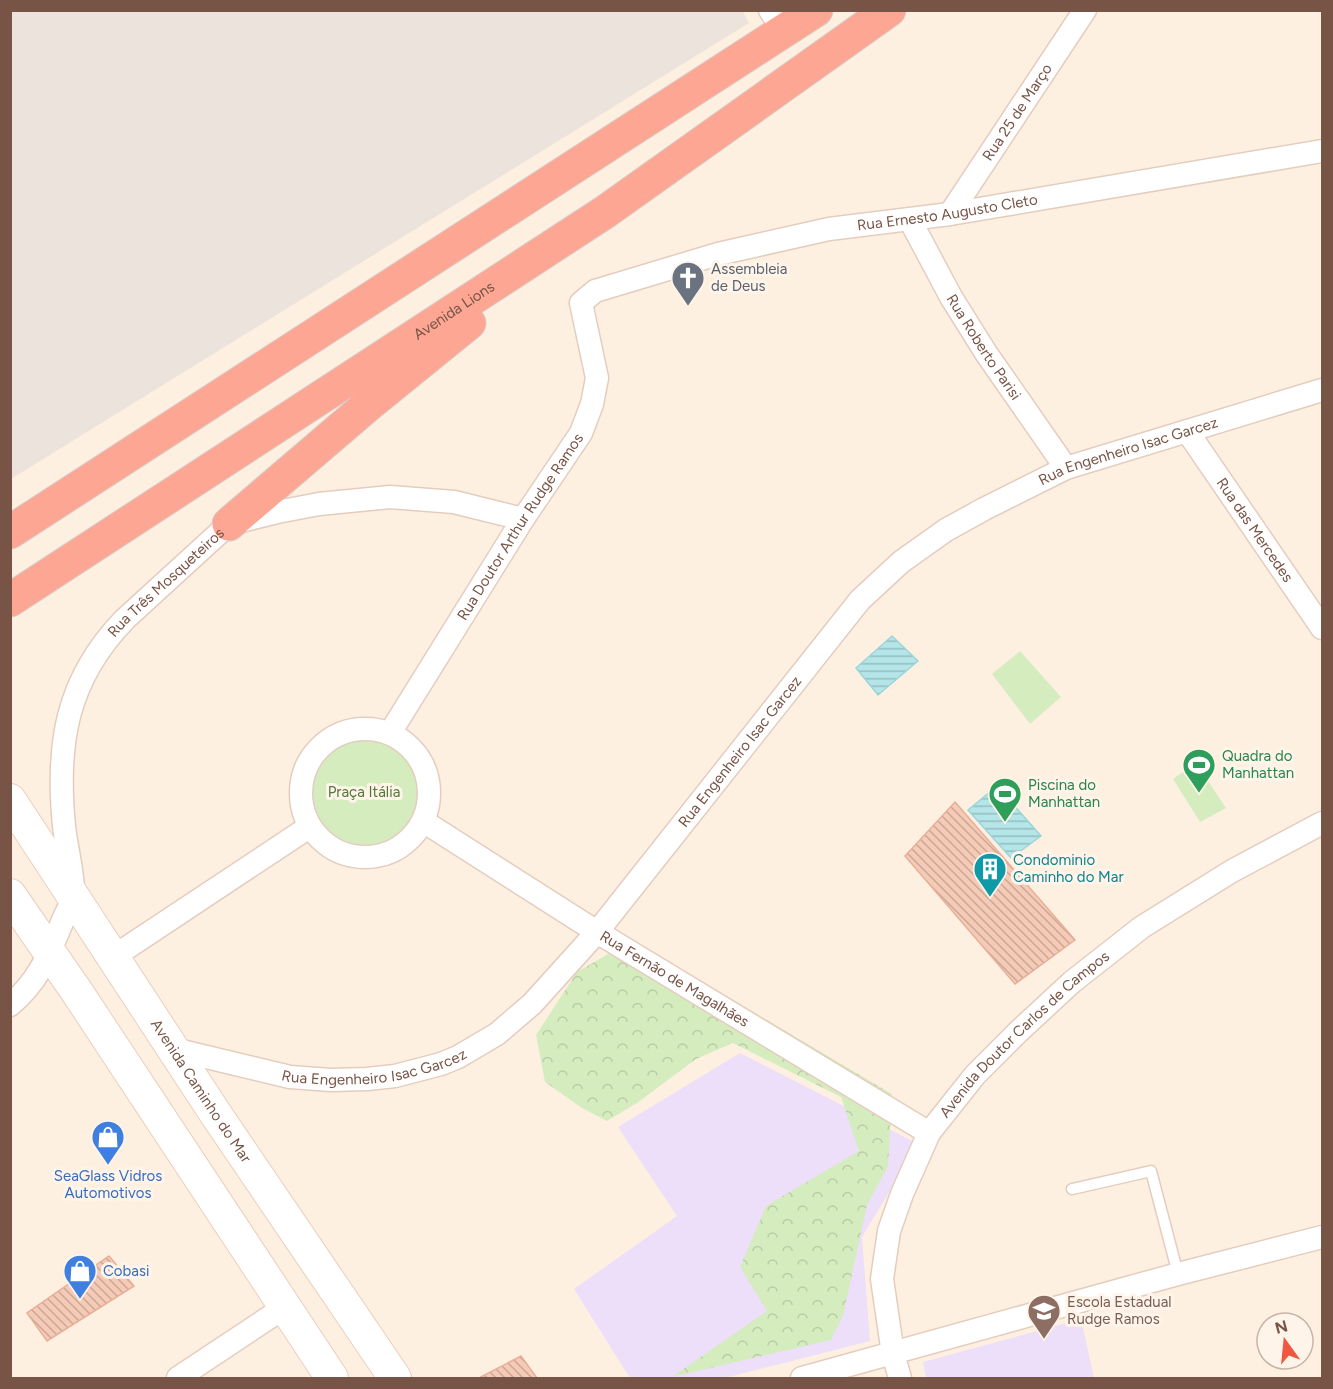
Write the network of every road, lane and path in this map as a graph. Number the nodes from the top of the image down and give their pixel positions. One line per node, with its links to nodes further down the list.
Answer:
1 (816, 10): 4 (highway)
2 (889, 10): 6 (highway, Avenida Lions)
3 (1085, 10): 7 (street, Rua 25 de Março)
4 (777, 21): 15 (highway)
5 (1319, 146): 7 (street, Rua Ernesto Augusto Cleto)
6 (605, 212): 14 (highway); 16 (highway, Avenida Lions)
7 (950, 214): 8 (street, Rua Ernesto Augusto Cleto)
8 (910, 220): 9 (street, Rua Ernesto Augusto Cleto); 12 (street, Rua Roberto Parisi)
9 (581, 303): 13 (street, Rua Doutor Arthur Rudge Ramos)
10 (1323, 390): 11 (street, Rua Engenheiro Isac Garcez)
11 (1187, 431): 12 (street, Rua Engenheiro Isac Garcez); 17 (street, Rua das Mercedes)
12 (1066, 468): 25 (street, Rua Engenheiro Isac Garcez)
13 (523, 519): 14 (street, Rua Três Mosqueteiros); 18 (street, Rua Doutor Arthur Rudge Ramos)
14 (229, 524): 24 (street, Rua Três Mosqueteiros)
15 (10, 532)
16 (10, 600)
17 (1323, 628)
18 (390, 733): 20 (street); 22 (street)
19 (10, 800): 24 (main road, Avenida Caminho do Mar)
20 (423, 820): 22 (street); 25 (street, Rua Fernão de Magalhães)
21 (1323, 823): 30 (street, Avenida Doutor Carlos de Campos)
22 (309, 827): 27 (street)
23 (10, 895): 26 (main road)
24 (73, 896): 26 (street); 27 (main road, Avenida Caminho do Mar)
25 (597, 932): 29 (street, Rua Engenheiro Isac Garcez); 30 (street, Rua Fernão de Magalhães)
26 (50, 951): 28 (street); 34 (main road)
27 (112, 957): 29 (main road, Avenida Caminho do Mar)
28 (10, 1005)
29 (174, 1049): 38 (main road, Avenida Caminho do Mar)
30 (929, 1133): 35 (street, Avenida Doutor Carlos de Campos)
31 (1072, 1189): 33 (lane)
32 (1323, 1237): 33 (street)
33 (1178, 1275): 35 (street)
34 (285, 1307): 36 (street); 37 (main road)
35 (893, 1354): 39 (street); 40 (street, Avenida Doutor Carlos de Campos)
36 (178, 1378)
37 (332, 1378)
38 (395, 1378)
39 (802, 1378)
40 (900, 1378)

